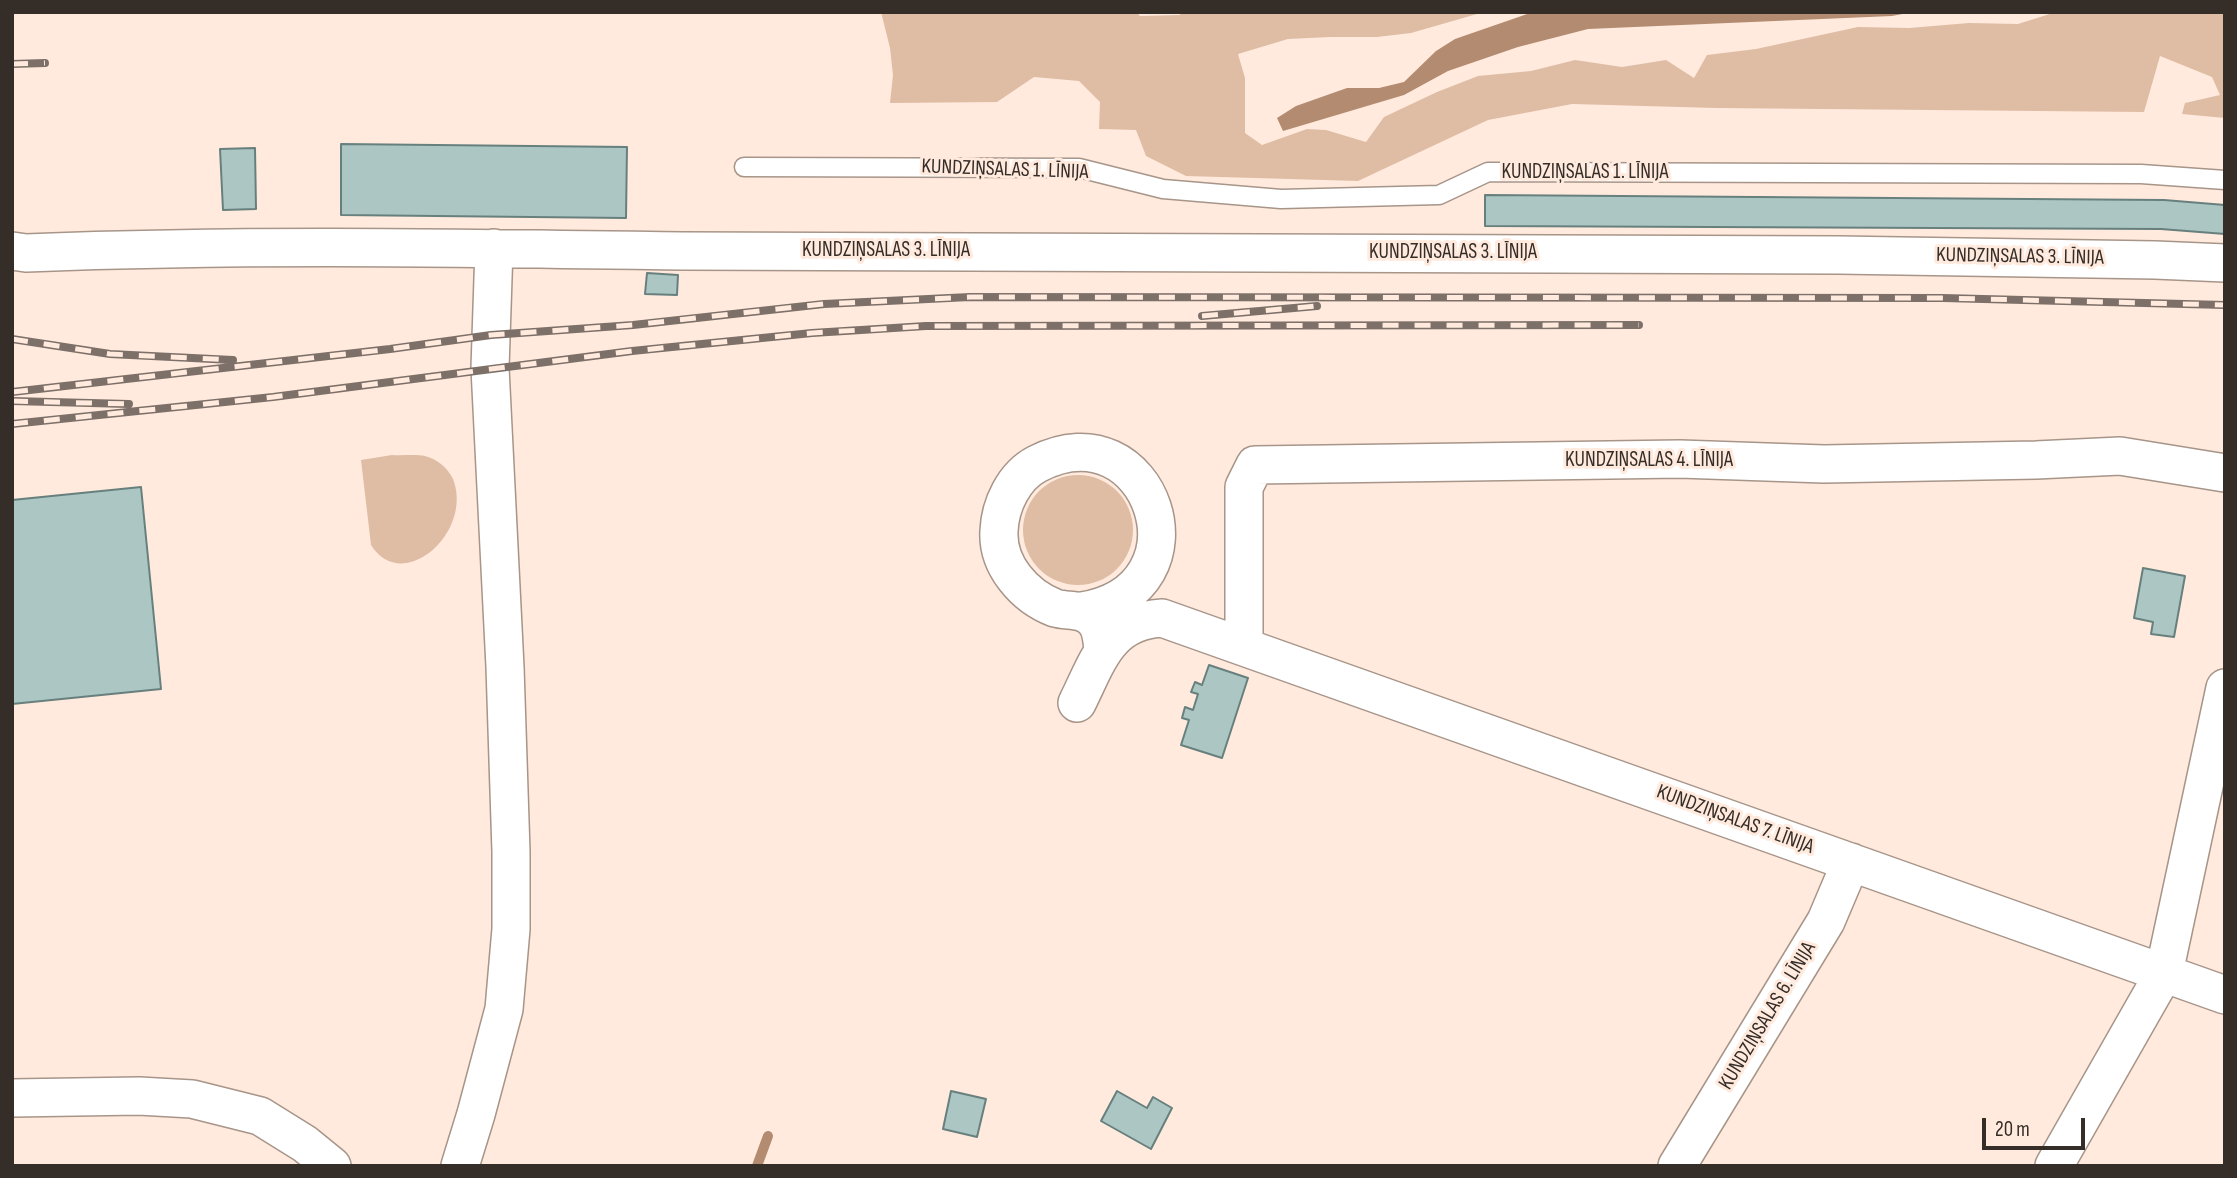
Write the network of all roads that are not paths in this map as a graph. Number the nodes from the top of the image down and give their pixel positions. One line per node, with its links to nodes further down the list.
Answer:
1 (744, 167): 2 (lane, KUNDZIŅSALAS 1. LĪNIJA)
2 (2225, 180)
3 (494, 248): 4 (street, KUNDZIŅSALAS 3. LĪNIJA); 5 (street, KUNDZIŅSALAS 3. LĪNIJA); 19 (street)
4 (12, 251)
5 (2225, 263)
6 (2225, 472): 10 (street, KUNDZIŅSALAS 4. LĪNIJA)
7 (1138, 584): 8 (street); 8 (street); 9 (street)
8 (1082, 611): 11 (street)
9 (1162, 618): 10 (street, KUNDZIŅSALAS 7. LĪNIJA); 11 (street)
10 (1244, 646): 14 (street, KUNDZIŅSALAS 7. LĪNIJA)
11 (1103, 651): 13 (street)
12 (2225, 688): 15 (street)
13 (1077, 703)
14 (1851, 862): 15 (street, KUNDZIŅSALAS 7. LĪNIJA); 20 (street, KUNDZIŅSALAS 6. LĪNIJA)
15 (2164, 973): 16 (street, KUNDZIŅSALAS 7. LĪNIJA); 21 (street)
16 (2225, 995)
17 (12, 1098): 18 (street)
18 (332, 1166)
19 (460, 1166)
20 (1676, 1166)
21 (2054, 1166)

